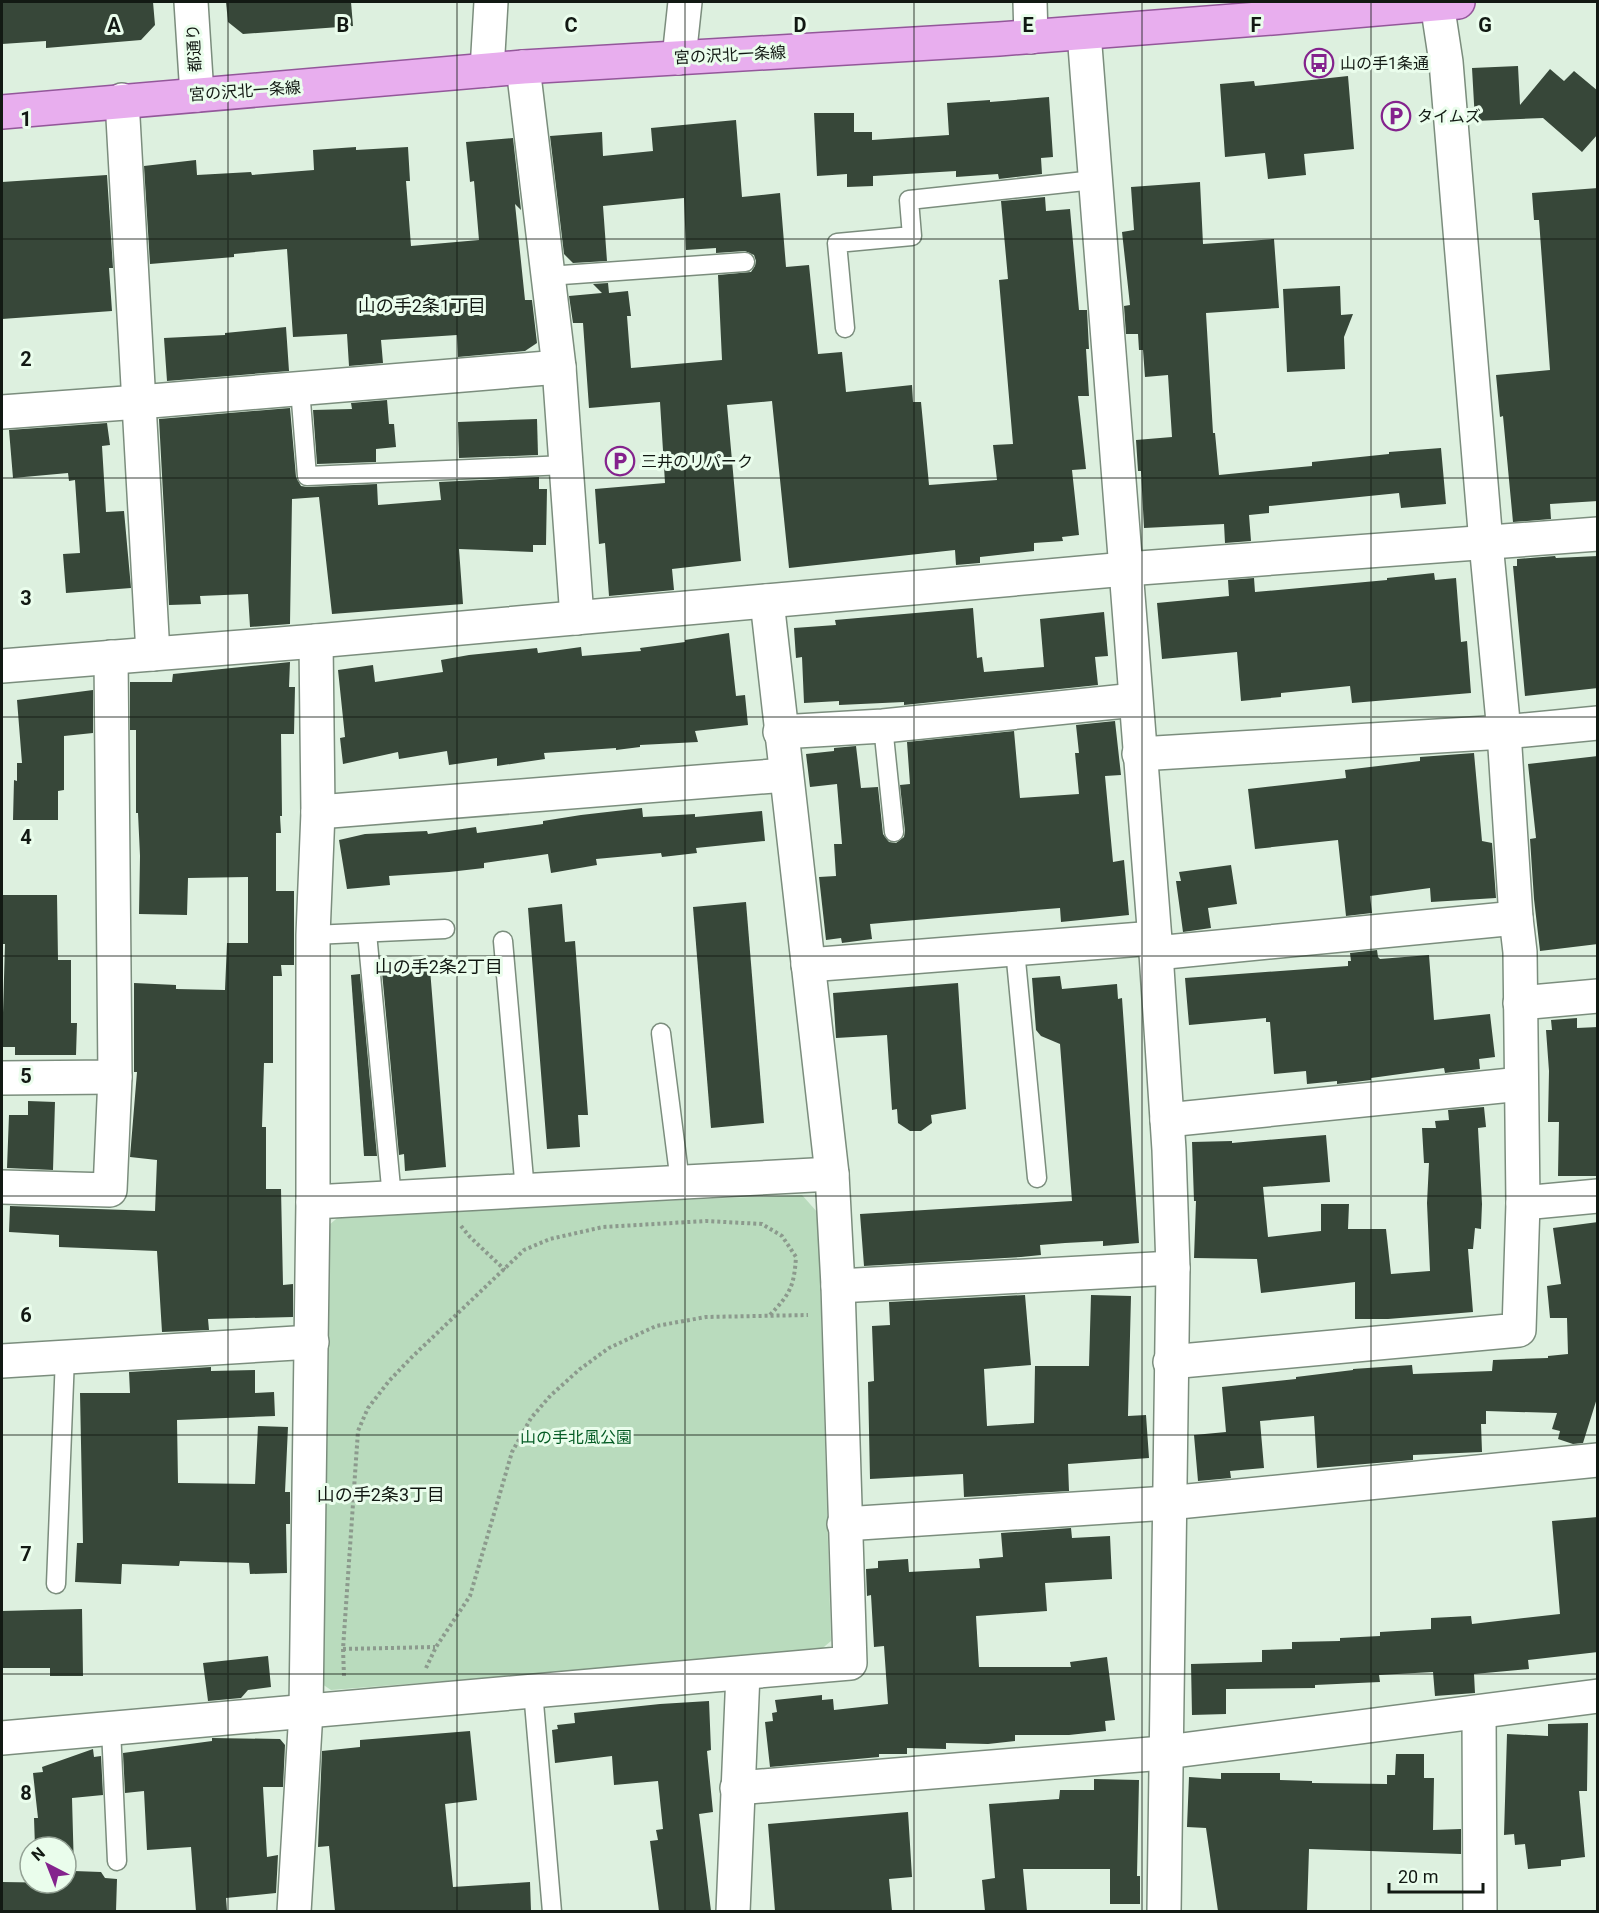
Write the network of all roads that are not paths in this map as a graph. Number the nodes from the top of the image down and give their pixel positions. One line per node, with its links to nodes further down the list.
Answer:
1 (191, 2): 12 (street, 都通り)
2 (491, 2): 11 (street)
3 (685, 2): 9 (street)
4 (1030, 2): 8 (street)
5 (1448, 2): 6 (main road, 宮の沢北一条線); 25 (street)
6 (1272, 10): 7 (main road, 宮の沢北一条線)
7 (1084, 33): 8 (main road, 宮の沢北一条線); 15 (street)
8 (1031, 36): 9 (main road, 宮の沢北一条線)
9 (680, 58): 10 (main road, 宮の沢北一条線)
10 (522, 68): 11 (main road, 宮の沢北一条線); 17 (street)
11 (487, 70): 12 (main road, 宮の沢北一条線)
12 (197, 95): 13 (main road, 宮の沢北一条線)
13 (122, 100): 14 (main road, 宮の沢北一条線); 21 (street)
14 (2, 112)
15 (1094, 180): 18 (lane); 26 (street)
16 (745, 262): 17 (lane)
17 (548, 276): 19 (street)
18 (845, 328)
19 (559, 367): 20 (street); 23 (street)
20 (300, 389): 21 (street); 23 (lane)
21 (139, 402): 22 (street); 30 (street)
22 (2, 412)
23 (566, 465): 28 (street)
24 (1598, 534): 25 (street)
25 (1486, 543): 26 (street); 37 (street)
26 (1126, 569): 27 (street); 33 (street)
27 (767, 601): 28 (street); 36 (street)
28 (577, 618): 29 (street)
29 (316, 641): 30 (street); 40 (street)
30 (153, 654): 31 (street)
31 (111, 657): 32 (street); 53 (street)
32 (2, 666)
33 (1135, 700): 35 (street); 38 (street)
34 (1598, 723): 37 (street)
35 (883, 726): 36 (street); 41 (lane)
36 (780, 732): 39 (street)
37 (1504, 732): 38 (street); 42 (street)
38 (1139, 754): 47 (street)
39 (786, 775): 40 (street); 49 (street)
40 (318, 812): 45 (street)
41 (894, 832)
42 (1516, 918): 47 (street); 51 (street)
43 (446, 929): 44 (lane)
44 (367, 933): 45 (lane); 63 (lane)
45 (313, 935): 64 (street)
46 (504, 941): 61 (lane)
47 (1155, 946): 48 (street); 56 (street)
48 (1015, 950): 49 (street); 58 (lane)
49 (808, 965): 57 (street)
50 (1598, 996): 51 (street)
51 (1520, 1003): 55 (street)
52 (661, 1033): 59 (lane)
53 (115, 1077): 54 (street); 60 (street)
54 (2, 1078)
55 (1521, 1084): 56 (street); 65 (street)
56 (1167, 1120): 66 (street)
57 (832, 1174): 59 (street); 67 (street)
58 (1037, 1178)
59 (680, 1182): 61 (street)
60 (2, 1187)
61 (525, 1191): 63 (street)
62 (1598, 1196): 65 (street)
63 (392, 1198): 64 (street)
64 (314, 1202): 68 (street)
65 (1523, 1203): 71 (street)
66 (1173, 1268): 67 (street); 71 (street)
67 (838, 1301): 74 (street)
68 (312, 1342): 69 (street); 79 (street)
69 (65, 1357): 70 (street); 75 (lane)
70 (2, 1361)
71 (1170, 1362): 73 (street)
72 (1598, 1460): 73 (street)
73 (1168, 1503): 74 (street); 83 (street)
74 (844, 1524): 76 (street)
75 (56, 1584)
76 (743, 1673): 77 (street); 84 (street)
77 (533, 1691): 79 (street); 87 (lane)
78 (1598, 1696): 80 (street)
79 (306, 1712): 81 (street); 86 (street)
80 (1479, 1713): 83 (street); 90 (street)
81 (111, 1728): 82 (street); 85 (lane)
82 (2, 1738)
83 (1167, 1752): 84 (street); 89 (street)
84 (737, 1788): 88 (street)
85 (117, 1862)
86 (294, 1911)
87 (552, 1911)
88 (733, 1911)
89 (1164, 1911)
90 (1480, 1911)

